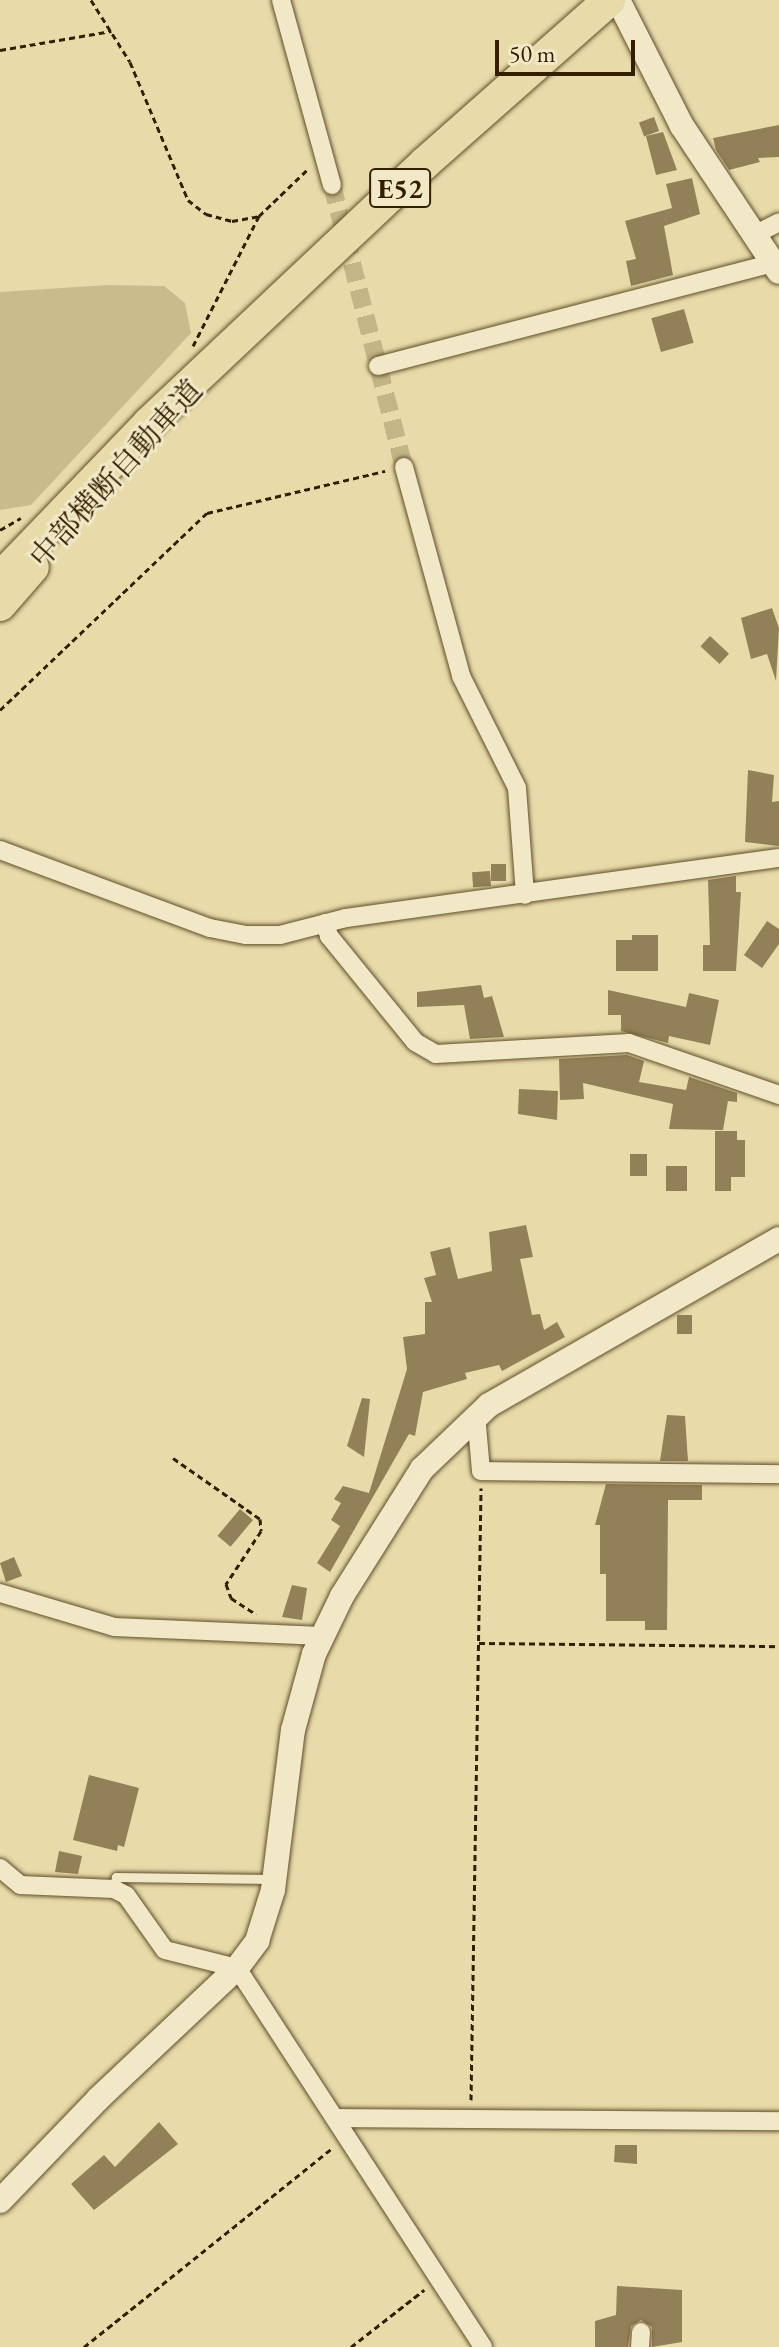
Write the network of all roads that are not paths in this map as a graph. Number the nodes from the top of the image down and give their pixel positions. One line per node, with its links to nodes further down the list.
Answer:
1 (281, 0): 4 (street)
2 (609, 0): 8 (highway, 中部横断自動車道 / E52)
3 (618, 0): 6 (main road)
4 (332, 185)
5 (779, 222): 6 (street)
6 (754, 235): 7 (main road)
7 (776, 268): 9 (street)
8 (233, 344): 11 (highway, 中部横断自動車道 / E52); 12 (highway, 中部横断自動車道 / E52)
9 (378, 366)
10 (404, 467): 15 (street)
11 (0, 578)
12 (0, 605)
13 (0, 850): 16 (street)
14 (779, 858): 15 (street)
15 (525, 895): 16 (street)
16 (325, 923): 17 (street)
17 (779, 1095)
18 (779, 1239): 19 (main road)
19 (476, 1414): 20 (street); 22 (main road)
20 (779, 1474)
21 (0, 1593): 22 (street)
22 (322, 1636): 24 (main road)
23 (0, 1868): 25 (street)
24 (274, 1879): 25 (lane); 26 (main road)
25 (114, 1889): 26 (street)
26 (237, 1968): 27 (street); 29 (main road)
27 (337, 2118): 28 (street); 30 (street)
28 (779, 2121)
29 (0, 2201)
30 (483, 2347)

